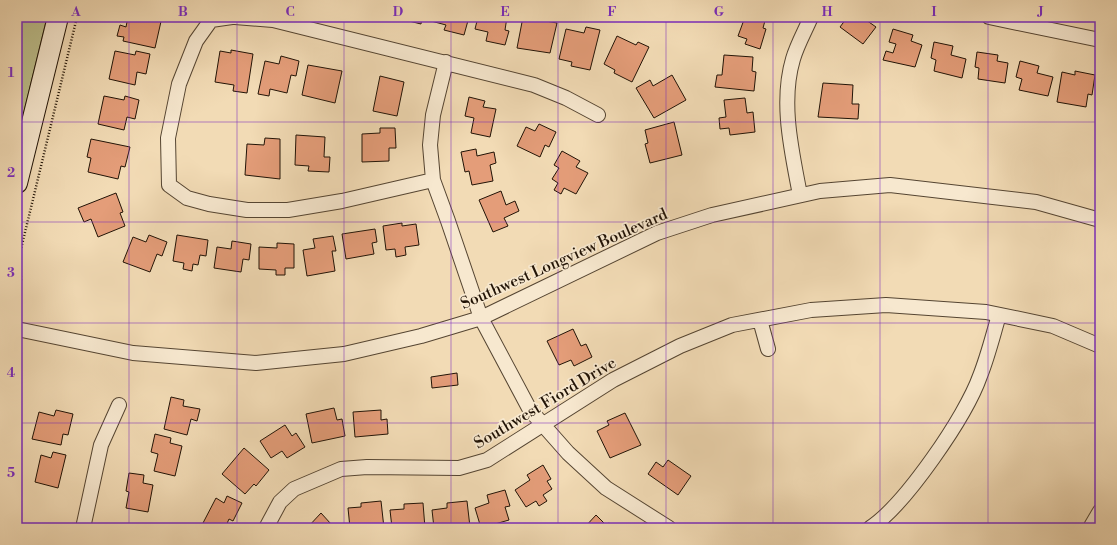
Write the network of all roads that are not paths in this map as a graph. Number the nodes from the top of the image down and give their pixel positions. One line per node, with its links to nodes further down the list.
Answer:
1 (58, 17): 11 (street)
2 (232, 17): 10 (street)
3 (235, 17): 8 (street)
4 (811, 17): 12 (street)
5 (989, 17): 6 (street)
6 (1014, 20): 7 (street)
7 (1100, 40)
8 (446, 62): 9 (street); 10 (street)
9 (598, 116)
10 (433, 180): 15 (street)
11 (17, 183)
12 (800, 196): 13 (street, Southwest Longview Boulevard); 15 (street, Southwest Longview Boulevard)
13 (1100, 220)
14 (999, 315): 16 (street, Southwest Fiord Drive); 18 (street, Southwest Fiord Drive); 26 (street)
15 (481, 318): 17 (street, Southwest Longview Boulevard); 21 (street)
16 (760, 320): 19 (street); 21 (street, Southwest Fiord Drive)
17 (17, 329)
18 (1100, 346)
19 (768, 349)
20 (118, 406): 23 (street)
21 (542, 423): 24 (street, Southwest Fiord Drive); 25 (street)
22 (1100, 511): 27 (street)
23 (83, 528)
24 (266, 528)
25 (669, 528)
26 (870, 528)
27 (1090, 528)

